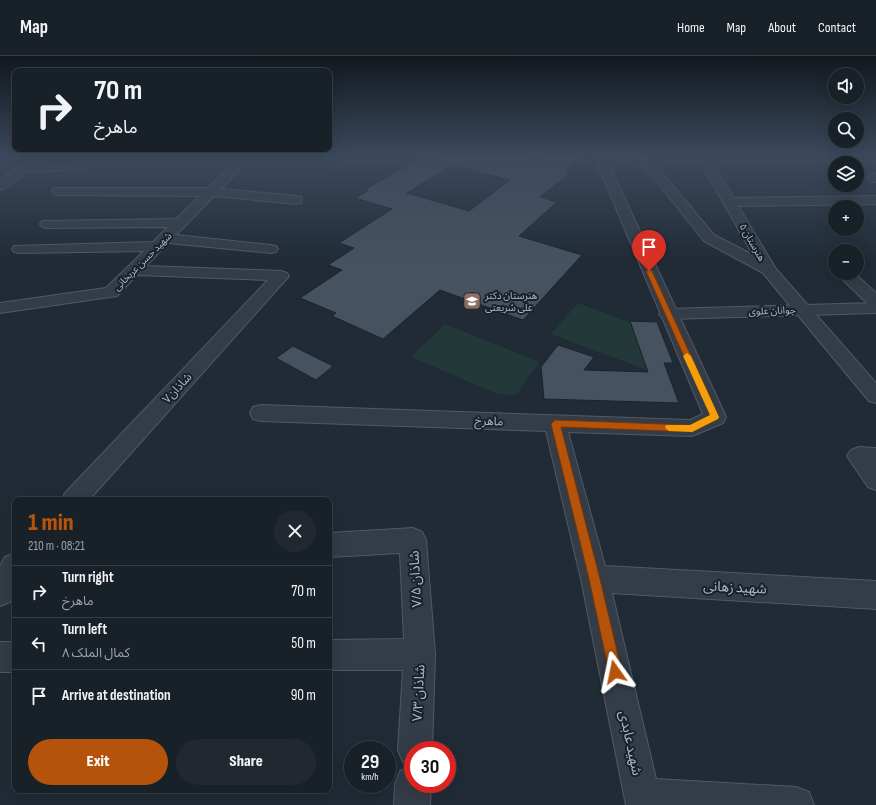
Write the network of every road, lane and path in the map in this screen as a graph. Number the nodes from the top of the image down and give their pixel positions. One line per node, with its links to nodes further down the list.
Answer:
1 (58, 191): 5 (street)
2 (614, 191): 21 (street)
3 (671, 191): 15 (street)
4 (723, 191): 8 (street, هنرستان ۵)
5 (211, 192): 6 (street); 9 (street, شهید حسن عربخانی)
6 (296, 200)
7 (876, 200): 8 (street)
8 (729, 202): 15 (street, هنرستان ۵)
9 (180, 223): 10 (street); 11 (street, شهید حسن عربخانی)
10 (47, 224)
11 (161, 242): 12 (street); 13 (street); 14 (street, شهید حسن عربخانی)
12 (20, 248)
13 (271, 249)
14 (133, 270): 20 (street, شهید حسن عربخانی); 27 (street, شاذان۷)
15 (769, 271): 19 (street, هنرستان ۵)
16 (852, 280): 17 (street)
17 (876, 302)
18 (876, 308): 19 (street, جوانان علوی)
19 (801, 309): 21 (street, جوانان علوی); 22 (street, هنرستان ۵)
20 (3, 312)
21 (668, 314): 24 (street, ماهرخ)
22 (876, 396)
23 (261, 413): 24 (street, ماهرخ)
24 (555, 424): 29 (street, شهید عابدی)
25 (876, 457): 26 (street)
26 (876, 480)
27 (77, 497)
28 (332, 545): 31 (street, شاذان ۷/۵)
29 (595, 579): 30 (street, شهید زهانی); 37 (street, شهید عابدی)
30 (876, 595)
31 (420, 654): 32 (street, شاذان ۷/۳); 35 (street, شاذان ۷/۳)
32 (332, 655)
33 (12, 656): 34 (street)
34 (0, 657)
35 (415, 741)
36 (413, 793): 38 (street)
37 (643, 801): 39 (street)
38 (412, 805)
39 (796, 805)

